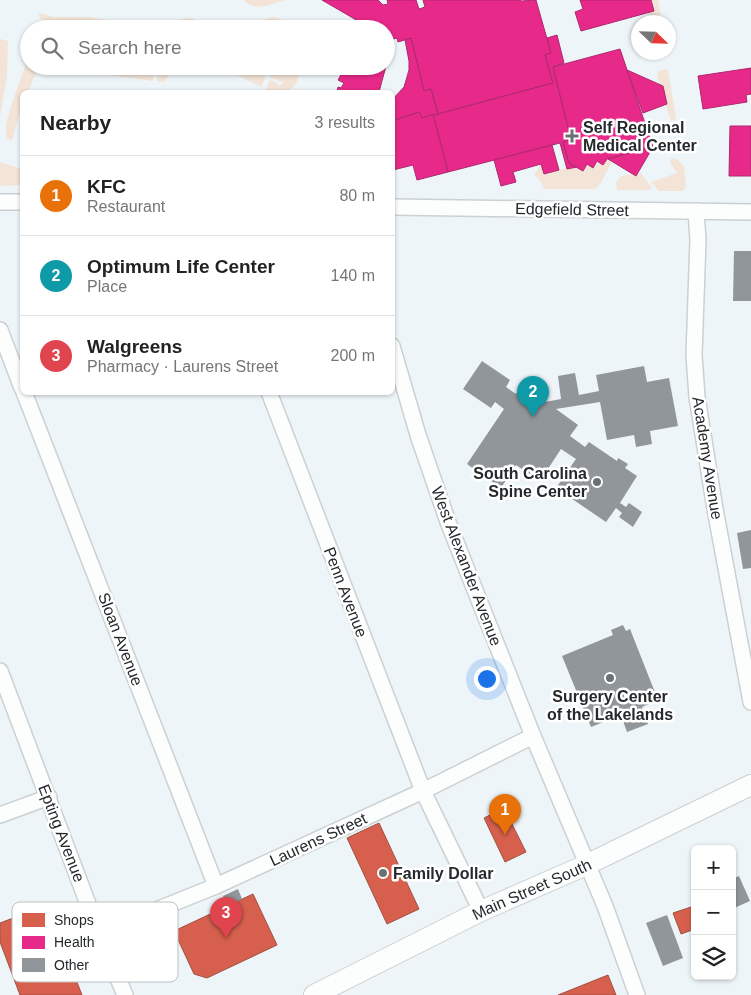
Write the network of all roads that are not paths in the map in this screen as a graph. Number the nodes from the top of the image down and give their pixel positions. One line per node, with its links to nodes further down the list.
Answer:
1 (0, 202): 2 (street)
2 (20, 202)
3 (395, 207): 4 (street, Edgefield Street)
4 (696, 211): 5 (street, Edgefield Street); 12 (street, Academy Avenue)
5 (751, 212)
6 (0, 330): 8 (street)
7 (395, 356): 13 (street, West Alexander Avenue)
8 (20, 383)
9 (25, 395): 19 (street, Sloan Avenue)
10 (270, 395): 15 (street, Penn Avenue)
11 (0, 671): 16 (street, Epting Avenue)
12 (751, 702)
13 (533, 736): 15 (street, Laurens Street); 18 (street, West Alexander Avenue)
14 (751, 785): 18 (main road, Main Street South)
15 (423, 790): 19 (street, Laurens Street); 22 (street, Penn Avenue)
16 (49, 797): 17 (street); 20 (street, Epting Avenue)
17 (0, 815)
18 (586, 865): 22 (main road, Main Street South); 26 (street, West Alexander Avenue)
19 (216, 886): 21 (street, Laurens Street)
20 (88, 902)
21 (176, 902)
22 (481, 911): 25 (main road, Main Street South)
23 (120, 982): 24 (street, Epting Avenue)
24 (126, 995)
25 (314, 995)
26 (637, 995)

